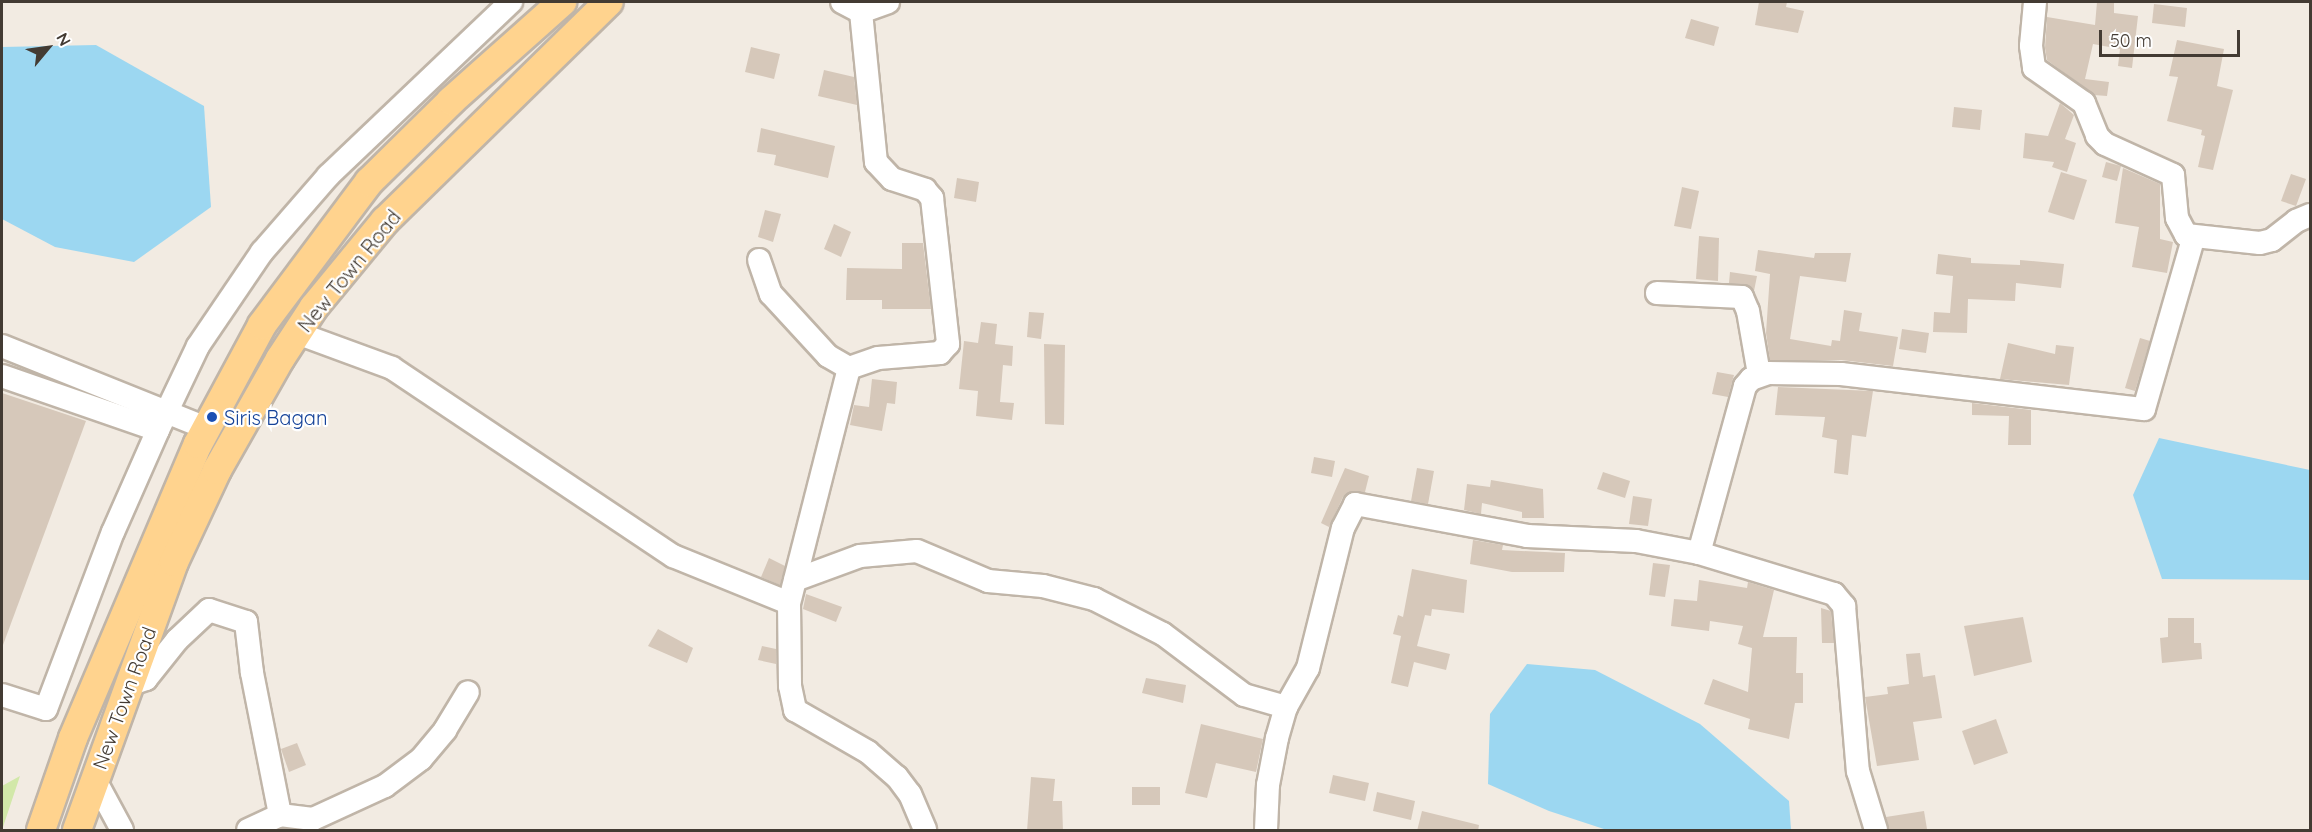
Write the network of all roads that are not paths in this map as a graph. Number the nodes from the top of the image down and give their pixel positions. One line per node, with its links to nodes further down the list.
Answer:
1 (511, 2): 16 (street)
2 (562, 2): 17 (main road, New Town Road)
3 (609, 2): 11 (main road, New Town Road)
4 (888, 2): 6 (street)
5 (2035, 2): 8 (street)
6 (852, 7): 13 (street)
7 (2310, 215): 8 (street)
8 (2193, 238): 14 (street)
9 (759, 260): 13 (street)
10 (1658, 293): 14 (street)
11 (297, 333): 20 (street); 21 (main road, New Town Road)
12 (2, 346): 16 (street)
13 (849, 368): 19 (street)
14 (1759, 374): 18 (street)
15 (2, 376): 16 (street)
16 (164, 420): 17 (street); 23 (street)
17 (206, 428): 27 (main road, New Town Road)
18 (1699, 553): 24 (street); 33 (street)
19 (795, 580): 20 (street); 24 (street)
20 (789, 603): 31 (street)
21 (128, 685): 25 (main road, New Town Road); 26 (street)
22 (468, 692): 26 (street)
23 (2, 695)
24 (1286, 707): 32 (street)
25 (94, 780): 28 (main road, New Town Road); 29 (street)
26 (280, 814): 30 (street)
27 (41, 831)
28 (77, 831)
29 (122, 831)
30 (248, 831)
31 (925, 831)
32 (1266, 831)
33 (1876, 831)

